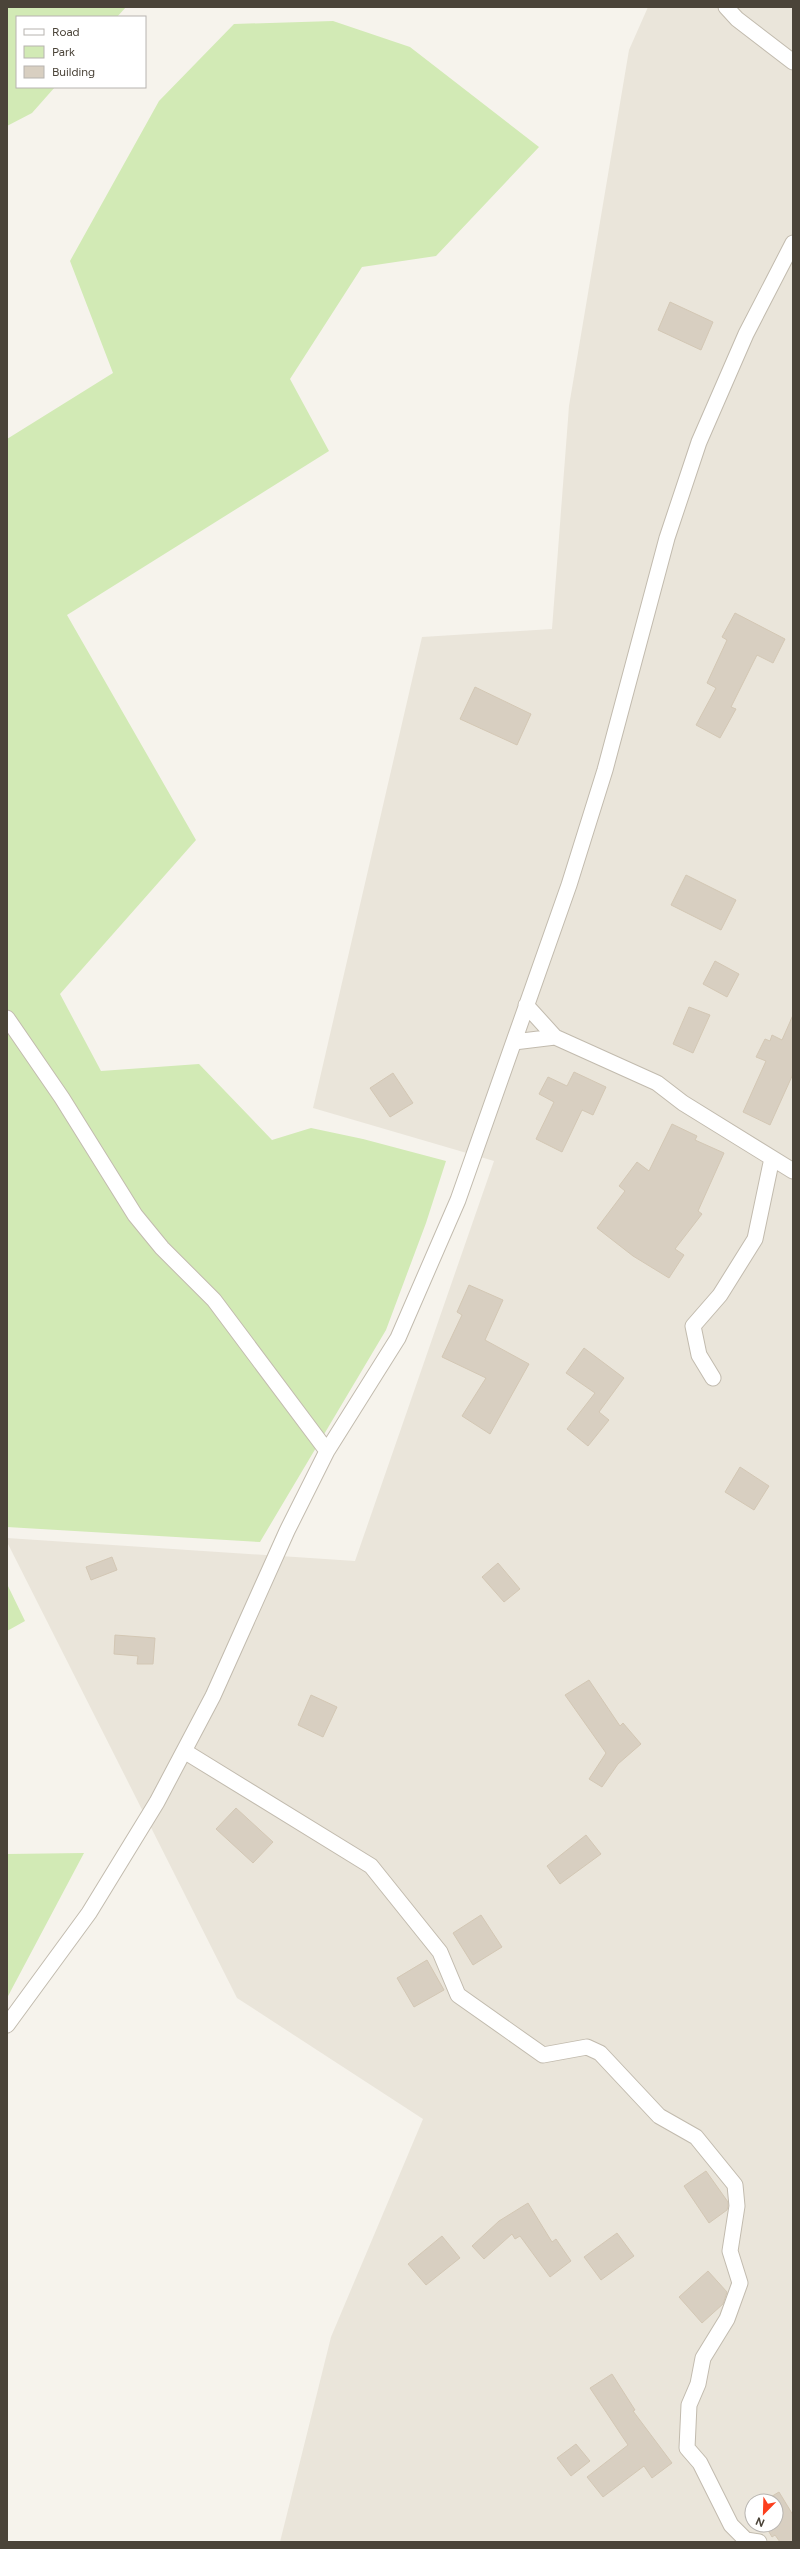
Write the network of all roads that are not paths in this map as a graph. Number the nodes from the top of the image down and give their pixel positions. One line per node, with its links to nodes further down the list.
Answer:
1 (726, 7): 2 (street)
2 (793, 62)
3 (793, 243): 4 (street)
4 (526, 1005): 6 (street); 7 (street)
5 (7, 1018): 11 (street)
6 (555, 1037): 7 (street); 8 (street)
7 (514, 1042): 11 (street)
8 (772, 1158): 9 (street); 10 (street)
9 (793, 1171)
10 (713, 1378)
11 (327, 1451): 12 (street)
12 (184, 1751): 13 (street); 14 (street)
13 (7, 2025)
14 (758, 2542)

